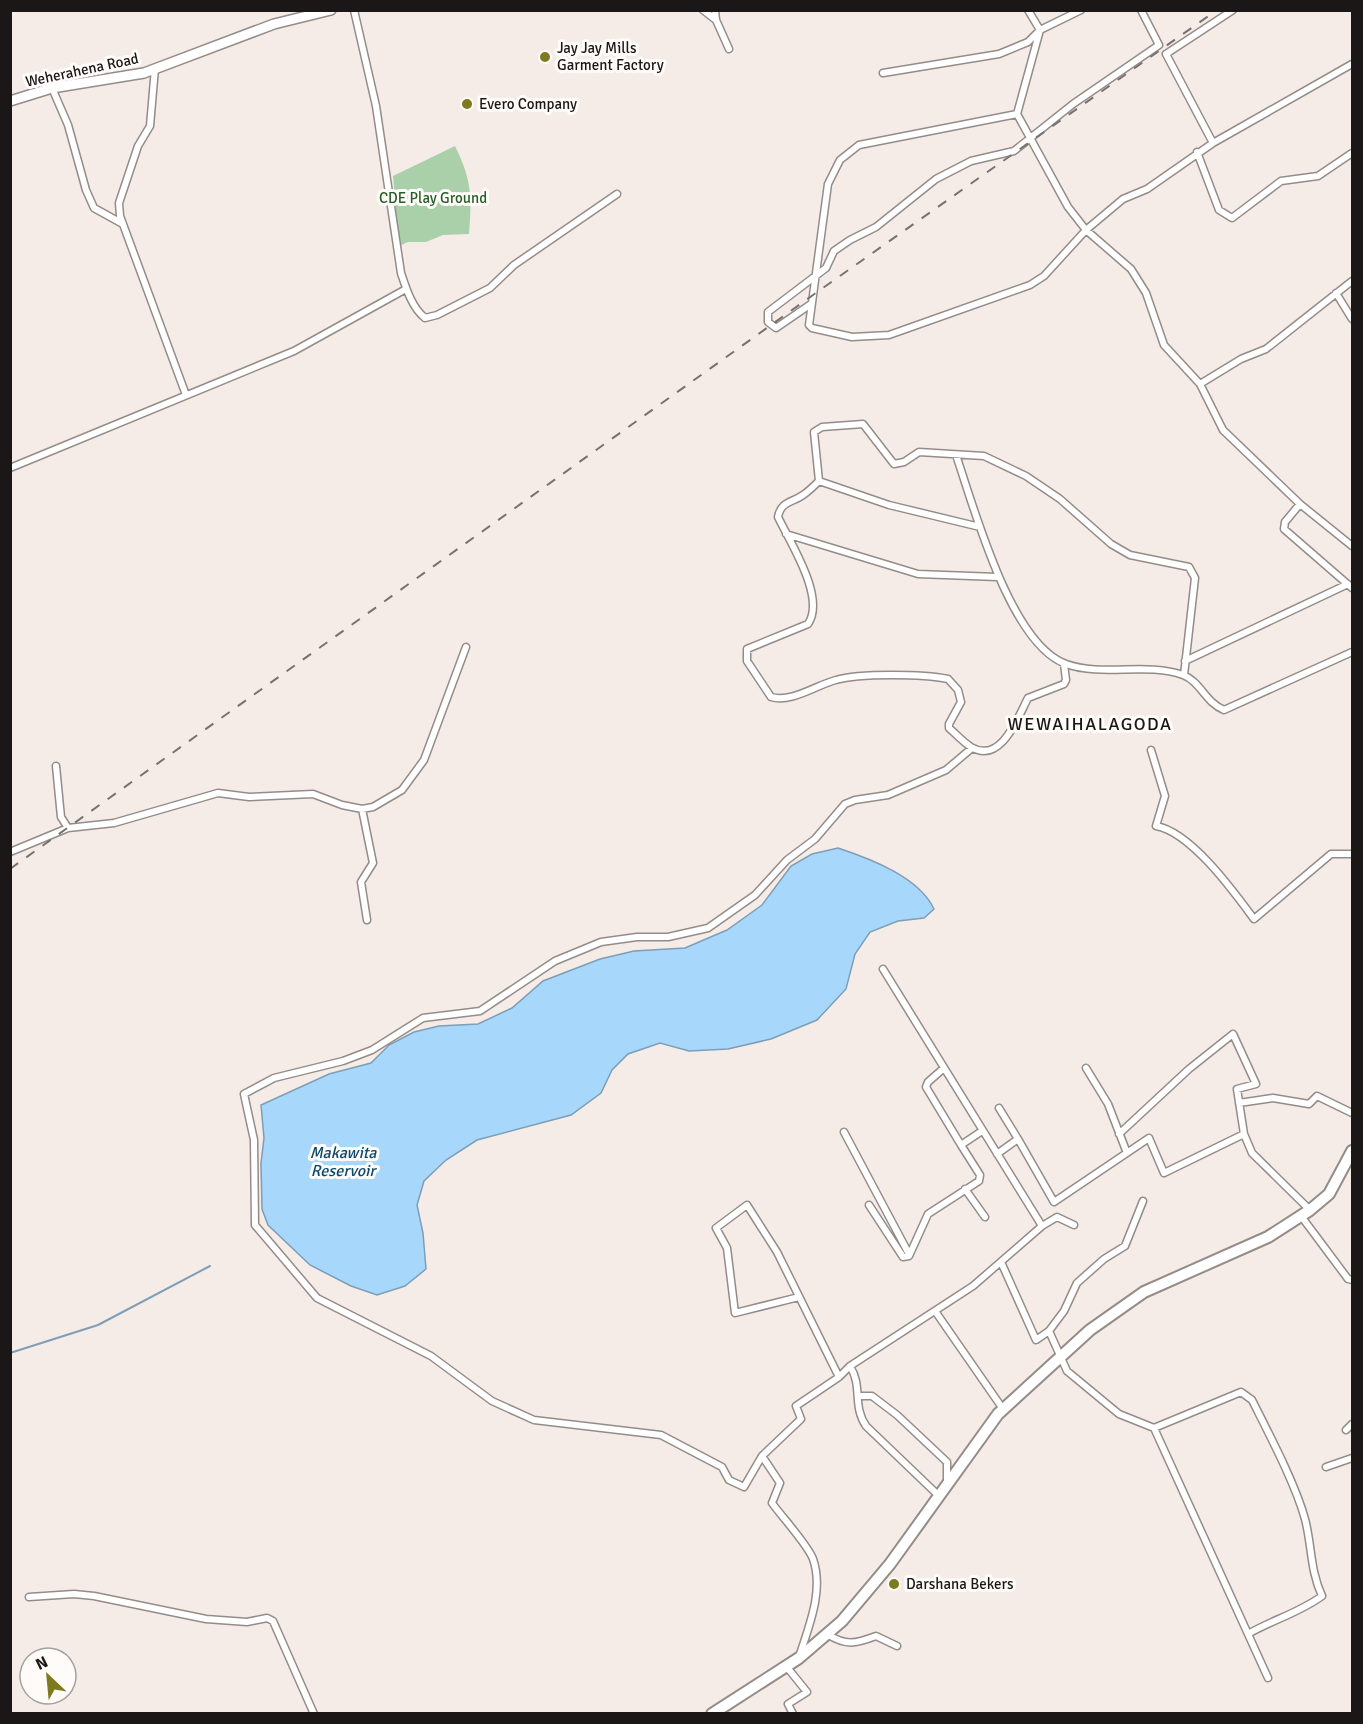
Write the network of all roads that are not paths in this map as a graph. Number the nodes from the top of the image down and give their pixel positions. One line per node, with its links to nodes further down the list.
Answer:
1 (331, 10): 13 (main road, Weherahena Road)
2 (354, 10): 27 (street)
3 (703, 10): 9 (street)
4 (715, 10): 9 (street)
5 (1028, 10): 10 (street)
6 (1081, 10): 10 (street)
7 (1141, 10): 18 (street)
8 (1233, 10): 19 (street)
9 (716, 20): 11 (street)
10 (1040, 30): 14 (street); 17 (street)
11 (729, 49)
12 (1353, 64): 19 (street)
13 (155, 68): 15 (main road, Weherahena Road); 23 (street)
14 (883, 73)
15 (52, 88): 16 (main road, Weherahena Road); 23 (street)
16 (10, 101)
17 (1017, 114): 18 (street); 25 (street)
18 (1030, 138): 24 (street); 25 (street)
19 (1213, 143): 20 (street)
20 (1197, 152): 21 (street); 24 (street)
21 (1353, 153)
22 (617, 194): 27 (street)
23 (123, 224): 32 (street)
24 (1086, 230): 29 (street); 31 (street)
25 (815, 277): 29 (street); 29 (street)
26 (1353, 281): 28 (street)
27 (406, 289): 32 (street)
28 (1336, 292): 30 (street); 31 (street)
29 (811, 304)
30 (1353, 319)
31 (1200, 384): 36 (street)
32 (186, 395): 34 (street)
33 (956, 455): 35 (street); 37 (street); 44 (street)
34 (10, 468)
35 (819, 481): 37 (street); 38 (street)
36 (1300, 504): 39 (street); 41 (street)
37 (980, 527): 40 (street)
38 (786, 534): 40 (street); 47 (street)
39 (1353, 546)
40 (997, 578): 45 (street)
41 (1350, 586): 44 (street)
42 (466, 647): 50 (street)
43 (1353, 652): 46 (street)
44 (1185, 661): 46 (street)
45 (1065, 664): 46 (street); 47 (street)
46 (1184, 675)
47 (972, 748): 91 (street)
48 (1151, 750): 53 (street)
49 (56, 766): 51 (street)
50 (362, 809): 51 (street); 54 (street)
51 (68, 828): 52 (street)
52 (10, 852)
53 (1353, 854)
54 (367, 920)
55 (884, 969): 56 (street)
56 (944, 1068): 61 (street); 66 (street)
57 (1086, 1068): 63 (street)
58 (1239, 1103): 60 (street); 63 (street); 64 (street)
59 (999, 1108): 65 (street)
60 (1353, 1113)
61 (982, 1131): 66 (street); 69 (street)
62 (844, 1132): 77 (street)
63 (1119, 1134): 68 (street)
64 (1244, 1134): 68 (street); 73 (street)
65 (1018, 1139): 68 (street); 69 (street)
66 (961, 1144): 70 (street)
67 (1353, 1151): 73 (main road)
68 (1126, 1153)
69 (997, 1154): 75 (street)
70 (965, 1189): 74 (street); 77 (street)
71 (1143, 1201): 82 (street)
72 (868, 1205): 77 (street)
73 (1305, 1213): 79 (street); 83 (main road)
74 (985, 1217)
75 (1042, 1226): 76 (street); 78 (street)
76 (1074, 1226)
77 (909, 1254)
78 (1001, 1262): 81 (street); 82 (street)
79 (1353, 1280)
80 (799, 1297): 85 (street)
81 (935, 1311): 84 (street); 87 (street)
82 (1049, 1330): 83 (street)
83 (1060, 1357): 87 (main road); 89 (street)
84 (850, 1366): 85 (street); 86 (street)
85 (839, 1377): 91 (street)
86 (858, 1396): 94 (street); 95 (street)
87 (1003, 1409): 94 (main road)
88 (1353, 1424): 90 (street)
89 (1154, 1428): 98 (street); 98 (street)
90 (1346, 1430)
91 (762, 1456): 100 (street)
92 (1353, 1458): 93 (street)
93 (1326, 1467)
94 (947, 1483): 95 (main road)
95 (938, 1495): 97 (main road)
96 (29, 1597): 103 (street)
97 (827, 1634): 99 (street); 100 (main road)
98 (1248, 1634): 102 (street)
99 (897, 1646)
100 (799, 1658): 101 (main road)
101 (786, 1666): 104 (main road); 105 (street)
102 (1268, 1678)
103 (314, 1713)
104 (712, 1713)
105 (792, 1713)

